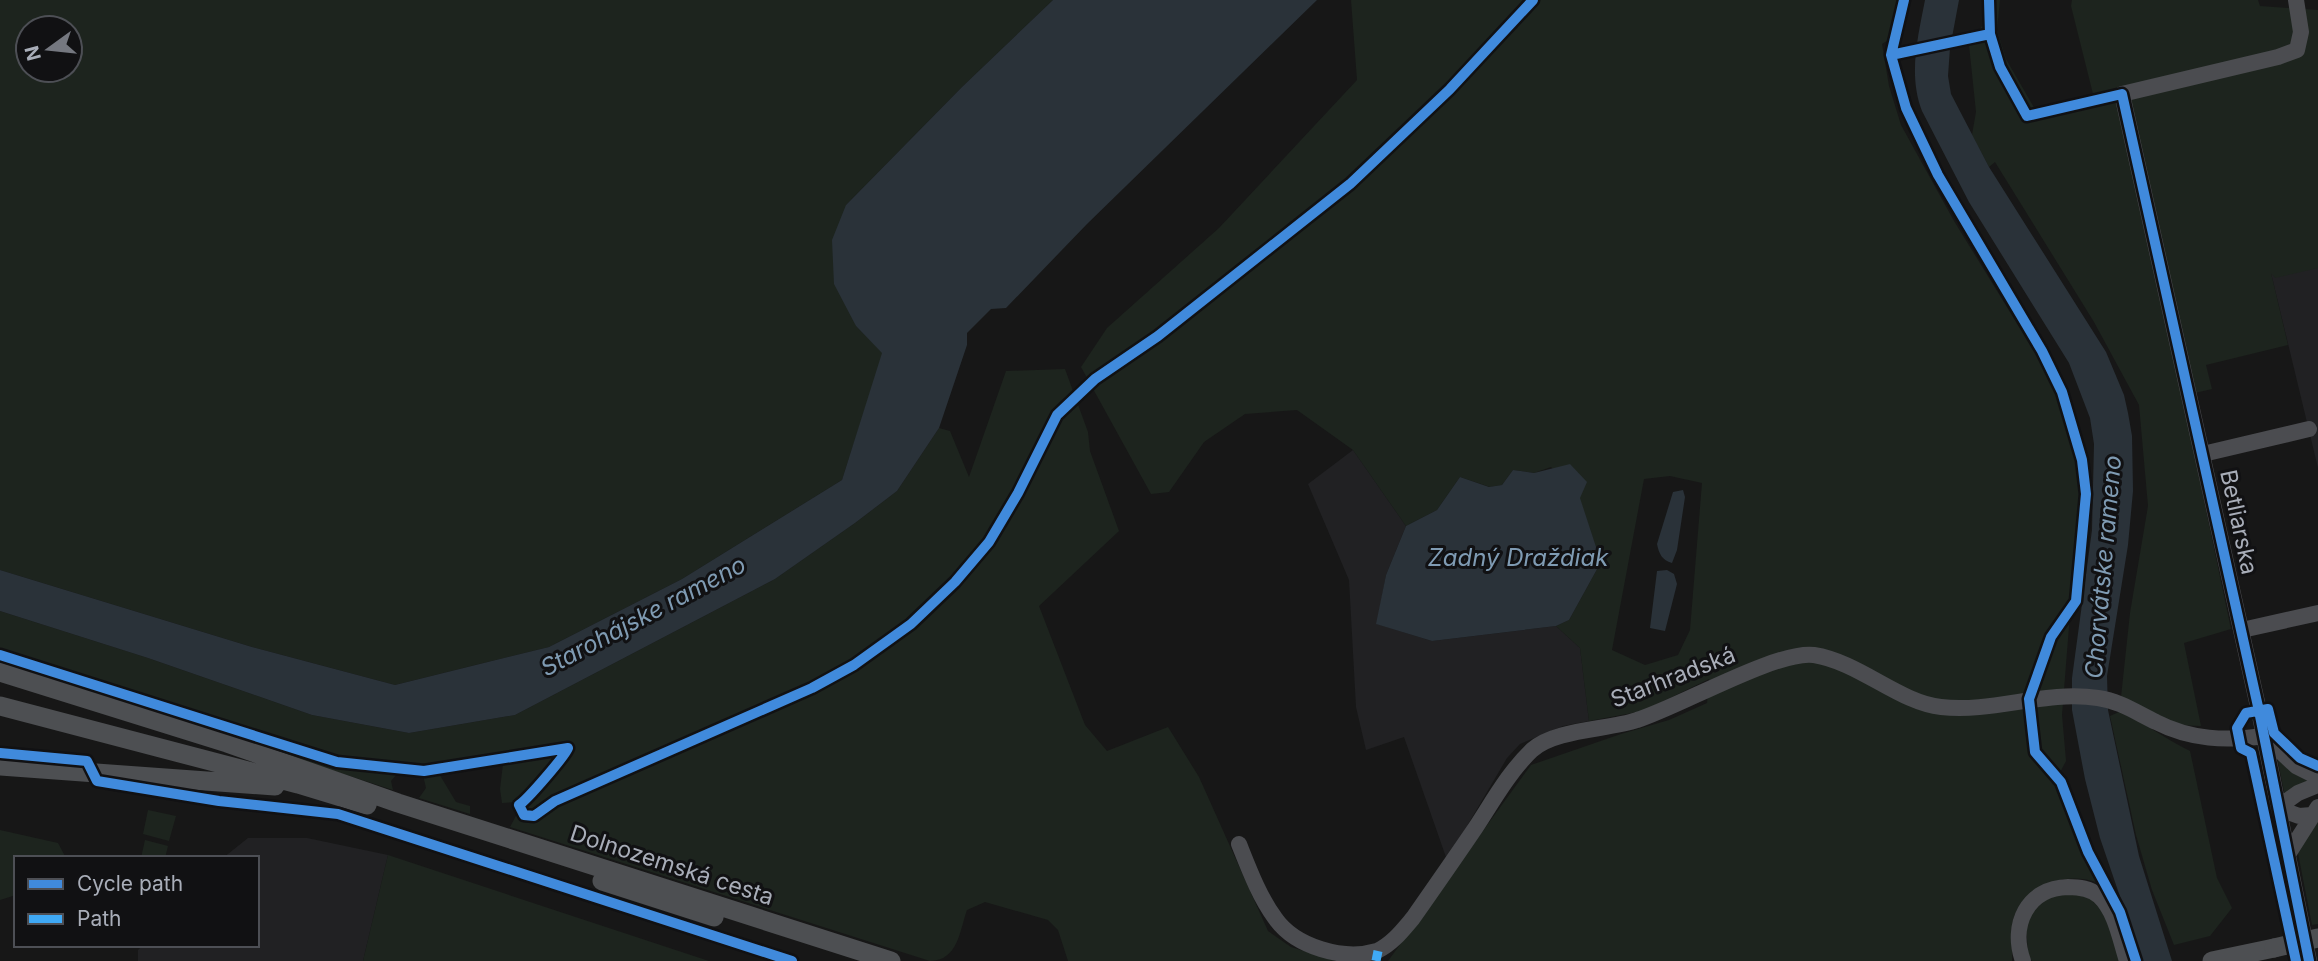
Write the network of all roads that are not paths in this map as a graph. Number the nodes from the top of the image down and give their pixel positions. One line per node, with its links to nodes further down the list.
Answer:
1 (2296, 0): 3 (street, Betliarska)
2 (2308, 429): 3 (street, Betliarska)
3 (2203, 454): 5 (street, Betliarska)
4 (2318, 613): 5 (street)
5 (2242, 630): 8 (street, Betliarska)
6 (5, 674): 21 (main road, Dolnozemská cesta)
7 (0, 706): 11 (main road, Dolnozemská cesta)
8 (2264, 736): 10 (street); 13 (street, Betliarska); 15 (street, Starhradská)
9 (0, 766): 11 (main road)
10 (2318, 777)
11 (298, 784): 20 (main road, Dolnozemská cesta)
12 (2318, 785): 13 (street)
13 (2277, 808): 14 (street); 16 (street, Betliarska)
14 (2315, 811): 16 (street)
15 (1239, 844)
16 (2287, 856): 25 (street, Betliarska)
17 (2318, 939): 19 (main road, bridge)
18 (2318, 950): 19 (main road)
19 (2273, 956): 24 (main road)
20 (850, 961)
21 (891, 961)
22 (2023, 961): 23 (street)
23 (2127, 961)
24 (2212, 961)
25 (2309, 961)

